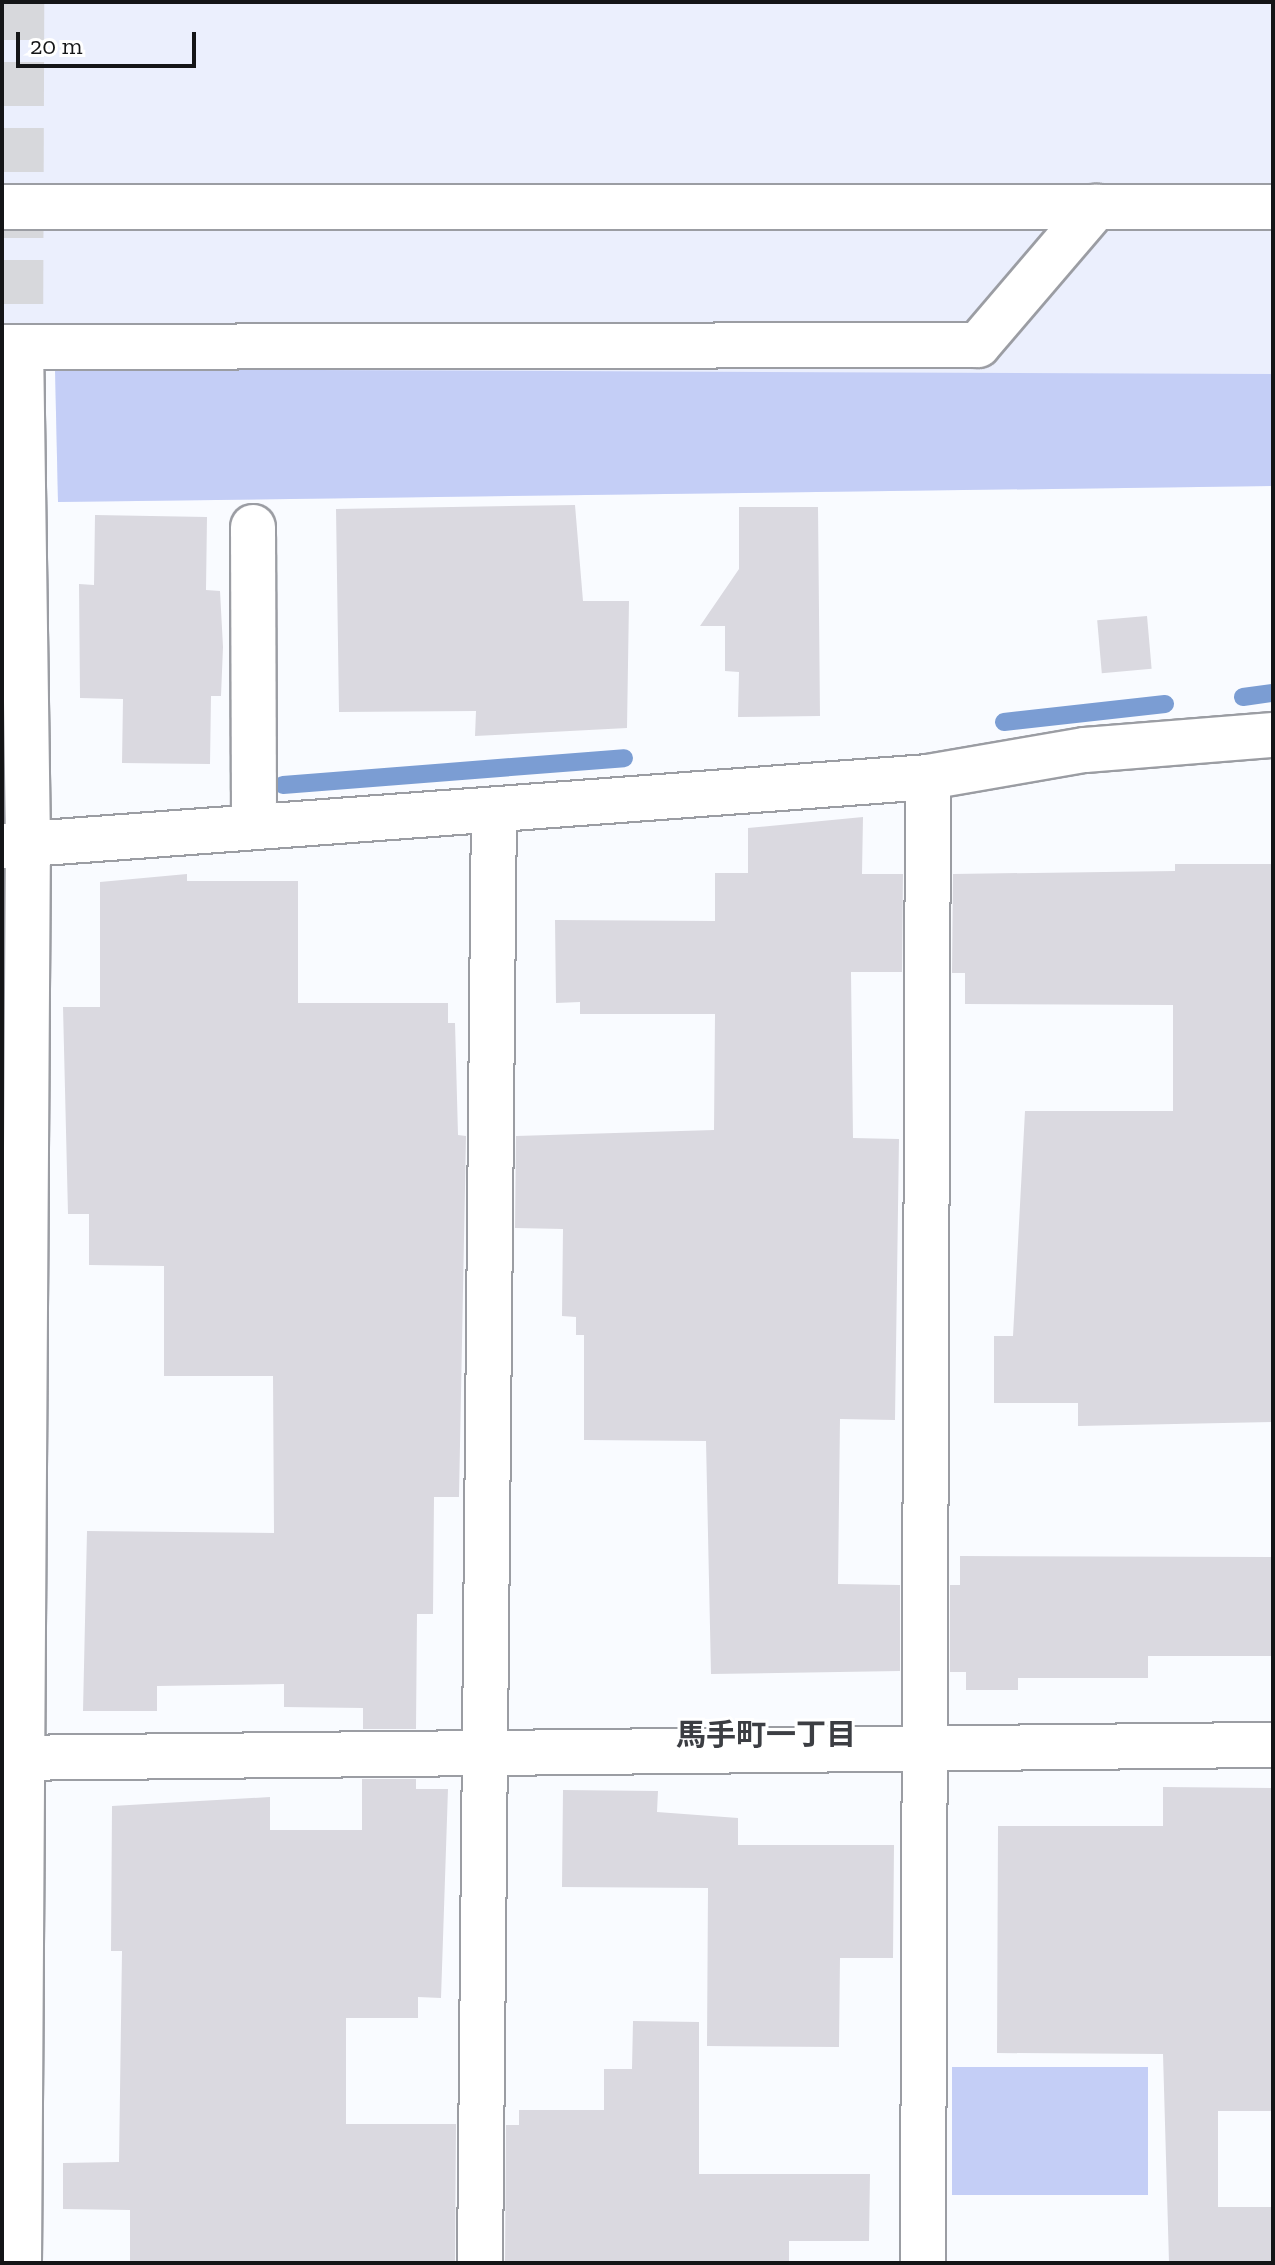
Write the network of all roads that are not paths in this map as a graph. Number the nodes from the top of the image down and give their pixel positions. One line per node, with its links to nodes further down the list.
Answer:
1 (2, 207): 2 (street)
2 (1096, 207): 3 (street); 4 (street)
3 (1273, 207)
4 (12, 359): 10 (street)
5 (253, 527): 9 (street)
6 (1273, 735): 7 (street)
7 (928, 777): 8 (street); 12 (street)
8 (494, 810): 9 (street); 13 (street)
9 (254, 827): 10 (street)
10 (15, 845): 14 (street)
11 (1273, 1745): 12 (street)
12 (929, 1748): 13 (street); 17 (street)
13 (487, 1751): 14 (street); 16 (street)
14 (12, 1756): 15 (street)
15 (19, 2263)
16 (480, 2263)
17 (923, 2263)

